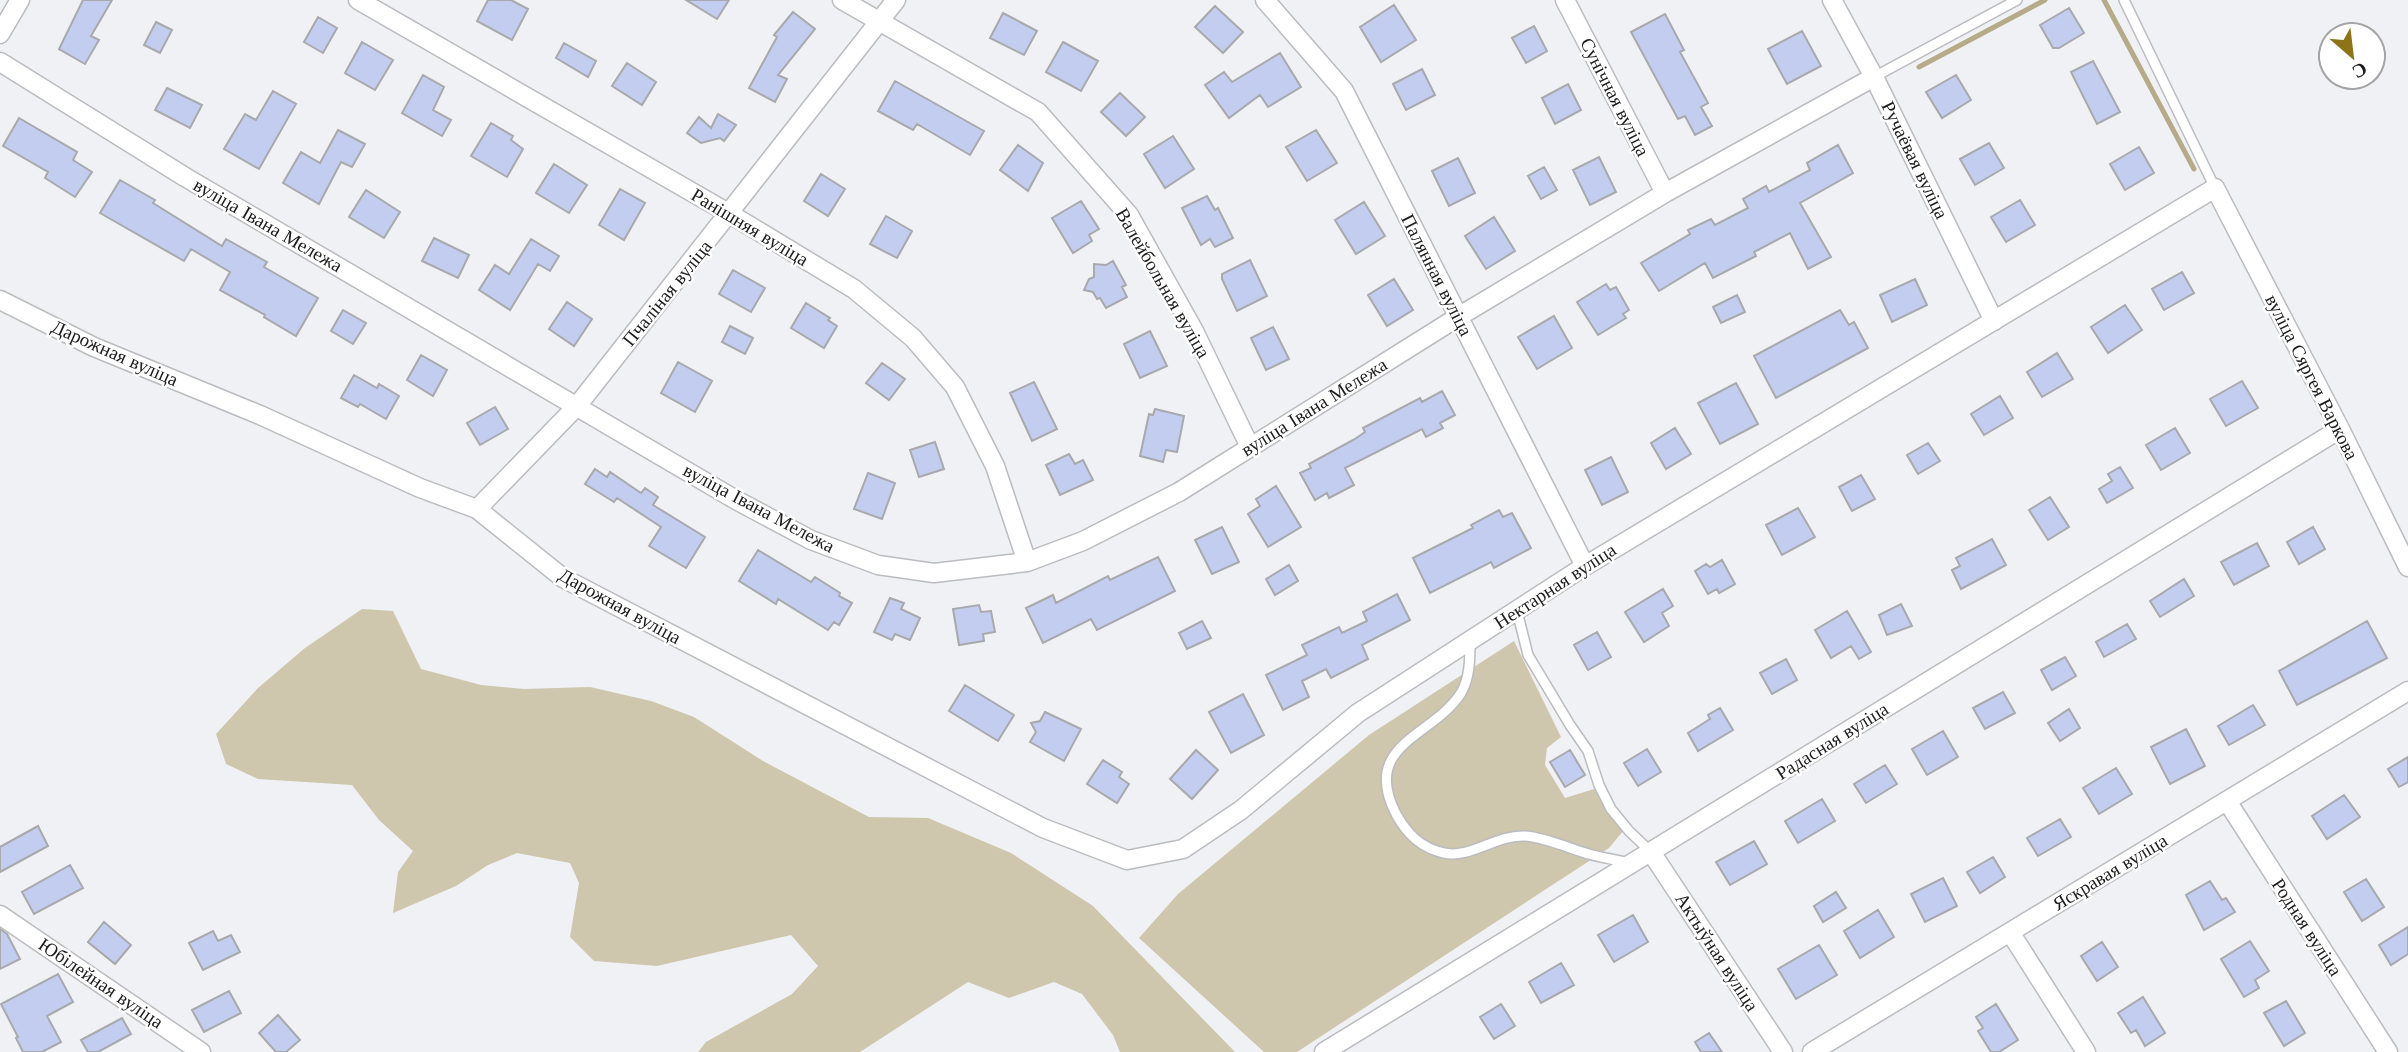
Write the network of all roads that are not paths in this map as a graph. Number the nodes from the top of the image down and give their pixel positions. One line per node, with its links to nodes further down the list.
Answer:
1 (20, 0): 11 (street)
2 (358, 0): 16 (street, Ранішняя вуліца)
3 (842, 0): 10 (street, Валейбольная вуліца)
4 (897, 0): 10 (street, Пчаліная вуліца)
5 (1265, 0): 18 (street, Палянная вуліца)
6 (1565, 0): 15 (street, Сунічная вуліца)
7 (1832, 0): 13 (street, Ручаёвая вуліца)
8 (2017, 0): 13 (lane)
9 (2123, 0): 14 (lane)
10 (880, 22): 16 (street, Пчаліная вуліца); 22 (street, Валейбольная вуліца)
11 (0, 34)
12 (0, 62): 20 (street, вуліца Івана Мележа)
13 (1874, 77): 15 (street, вуліца Івана Мележа); 19 (street, Ручаёвая вуліца)
14 (2215, 188): 19 (street, Нектарная вуліца); 21 (street, вуліца Сяргея Варкова)
15 (1665, 193): 18 (street, вуліца Івана Мележа)
16 (730, 214): 20 (street, Пчаліная вуліца); 24 (street, Ранішняя вуліца)
17 (0, 300): 23 (street, Дарожная вуліца)
18 (1458, 317): 22 (street, вуліца Івана Мележа); 25 (street, Палянная вуліца)
19 (1994, 321): 25 (street, Нектарная вуліца)
20 (577, 406): 23 (street, Пчаліная вуліца); 24 (street, вуліца Івана Мележа)
21 (2340, 429): 26 (street, вуліца Сяргея Варкова); 31 (street, Радасная вуліца)
22 (1250, 447): 24 (street, вуліца Івана Мележа)
23 (477, 509): 32 (street, Дарожная вуліца)
24 (1027, 562)
25 (1585, 566): 27 (street, Нектарная вуліца)
26 (2408, 567)
27 (1517, 611): 28 (street, Нектарная вуліца); 31 (lane)
28 (1470, 641): 32 (street, Нектарная вуліца); 33 (lane)
29 (2408, 691): 30 (street, Яскравая вуліца)
30 (2227, 801): 35 (street, Яскравая вуліца); 41 (street, Родная вуліца)
31 (1651, 852): 33 (street, Радасная вуліца); 38 (street, Актыўная вуліца)
32 (1127, 860)
33 (1632, 864): 37 (street, Радасная вуліца)
34 (0, 915): 36 (street, Юбілейная вуліца)
35 (2010, 932): 39 (street, Яскравая вуліца); 40 (street)
36 (201, 1052)
37 (1325, 1052)
38 (1783, 1052)
39 (1812, 1052)
40 (2086, 1052)
41 (2388, 1052)

